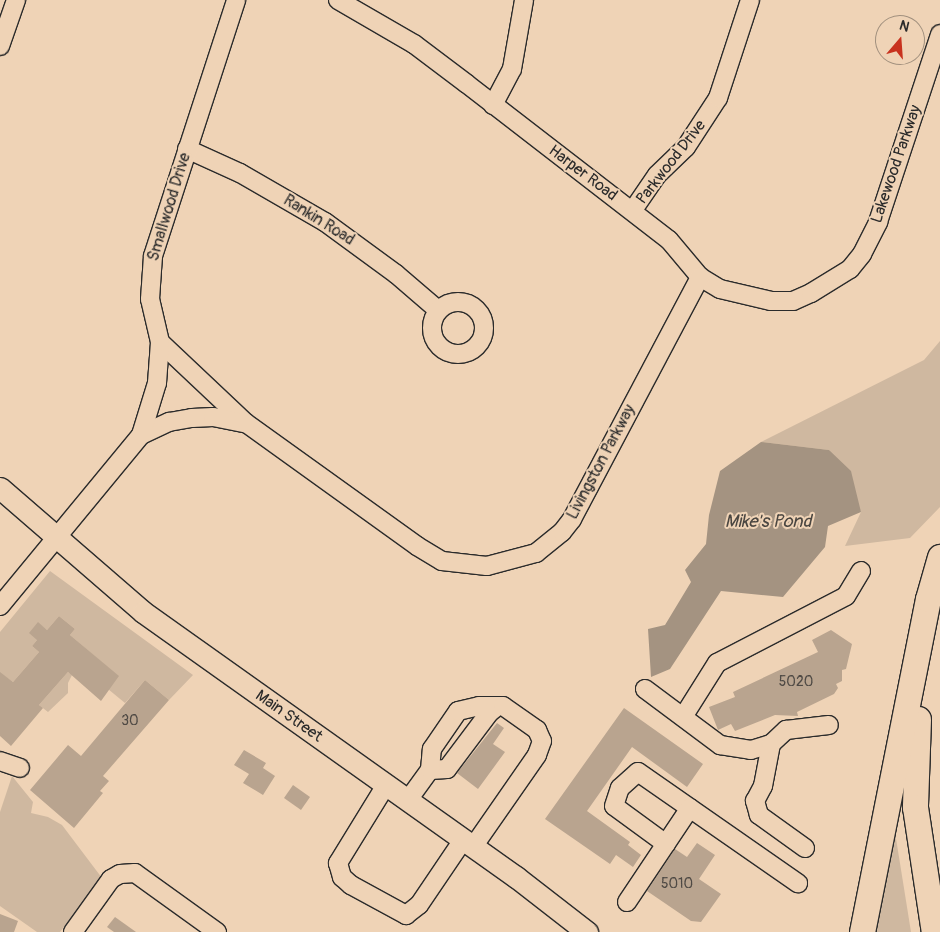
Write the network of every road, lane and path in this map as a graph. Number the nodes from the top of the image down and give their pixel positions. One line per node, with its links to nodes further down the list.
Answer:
1 (16, 0): 7 (street)
2 (236, 0): 9 (street, Smallwood Drive)
3 (338, 0): 8 (street, Harper Road)
4 (524, 0): 8 (street)
5 (750, 0): 10 (street, Parkwood Drive)
6 (940, 34): 12 (street, Lakewood Parkway)
7 (0, 46)
8 (493, 105): 10 (street, Harper Road)
9 (187, 149): 13 (street, Rankin Road); 14 (street, Smallwood Drive)
10 (633, 210): 11 (street, Harper Road)
11 (700, 277): 12 (street, Harper Road); 15 (street, Livingston Parkway)
12 (834, 281)
13 (438, 310)
14 (160, 342): 15 (street, Livingston Parkway); 16 (street, Smallwood Drive)
15 (246, 424): 16 (street, Livingston Parkway)
16 (142, 435): 18 (street, Smallwood Drive)
17 (0, 488): 18 (main road, Main Street)
18 (57, 537): 22 (street, Smallwood Drive); 32 (main road, Main Street)
19 (940, 557): 25 (highway)
20 (861, 571): 26 (street)
21 (940, 598): 45 (highway)
22 (0, 606)
23 (644, 689): 26 (street)
24 (489, 711): 31 (street); 31 (street); 35 (street)
25 (905, 715): 43 (highway); 44 (highway)
26 (683, 716): 28 (street)
27 (829, 725): 28 (street)
28 (771, 744): 37 (street)
29 (0, 761): 30 (street)
30 (20, 768)
31 (434, 770): 33 (street)
32 (386, 784): 33 (main road, Main Street); 35 (street)
33 (408, 800): 35 (main road, Main Street)
34 (690, 808): 36 (street); 36 (street); 38 (street)
35 (468, 843): 42 (main road, Main Street)
36 (666, 844): 39 (street)
37 (805, 848)
38 (798, 883)
39 (627, 902)
40 (73, 932): 41 (street)
41 (217, 932)
42 (587, 932)
43 (862, 932)
44 (921, 932)
45 (934, 932)

